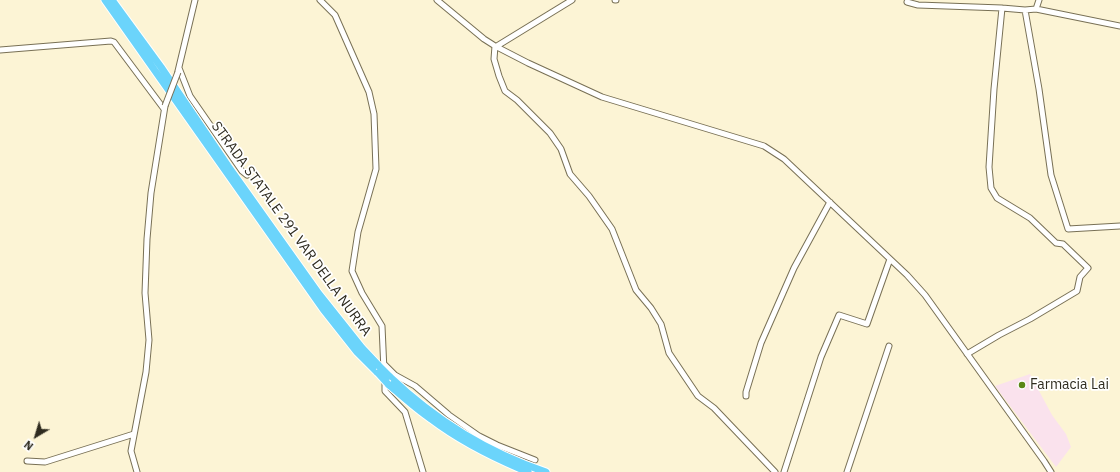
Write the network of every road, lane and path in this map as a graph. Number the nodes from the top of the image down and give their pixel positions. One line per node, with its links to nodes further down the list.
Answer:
1 (105, 0): 23 (highway, STRADA STATALE 291 VAR DELLA NURRA)
2 (112, 0): 23 (highway, STRADA STATALE 291 VAR DELLA NURRA)
3 (195, 0): 15 (street)
4 (320, 0): 23 (street)
5 (437, 0): 13 (street)
6 (572, 0): 13 (street)
7 (1039, 0): 10 (street)
8 (907, 2): 9 (street)
9 (1002, 8): 11 (street); 22 (street)
10 (1036, 9): 11 (street); 12 (street)
11 (1025, 10): 19 (street)
12 (1120, 26)
13 (496, 46): 18 (street); 33 (street)
14 (0, 50): 16 (street)
15 (179, 70): 16 (street, bridge); 17 (street)
16 (164, 107): 26 (street)
17 (247, 175)
18 (830, 202): 20 (street); 25 (street)
19 (1120, 226)
20 (890, 259): 22 (street); 34 (street)
21 (890, 346): 35 (street)
22 (967, 354): 36 (street)
23 (380, 368): 24 (highway, STRADA STATALE 291 VAR DELLA NURRA, bridge); 27 (street); 30 (street)
24 (388, 380): 31 (highway, STRADA STATALE 291 VAR DELLA NURRA); 32 (highway, STRADA STATALE 291 VAR DELLA NURRA)
25 (746, 396)
26 (134, 434): 28 (street); 29 (street)
27 (535, 460)
28 (27, 461)
29 (137, 472)
30 (423, 472)
31 (528, 472)
32 (546, 472)
33 (774, 472)
34 (784, 472)
35 (847, 472)
36 (1051, 472)

